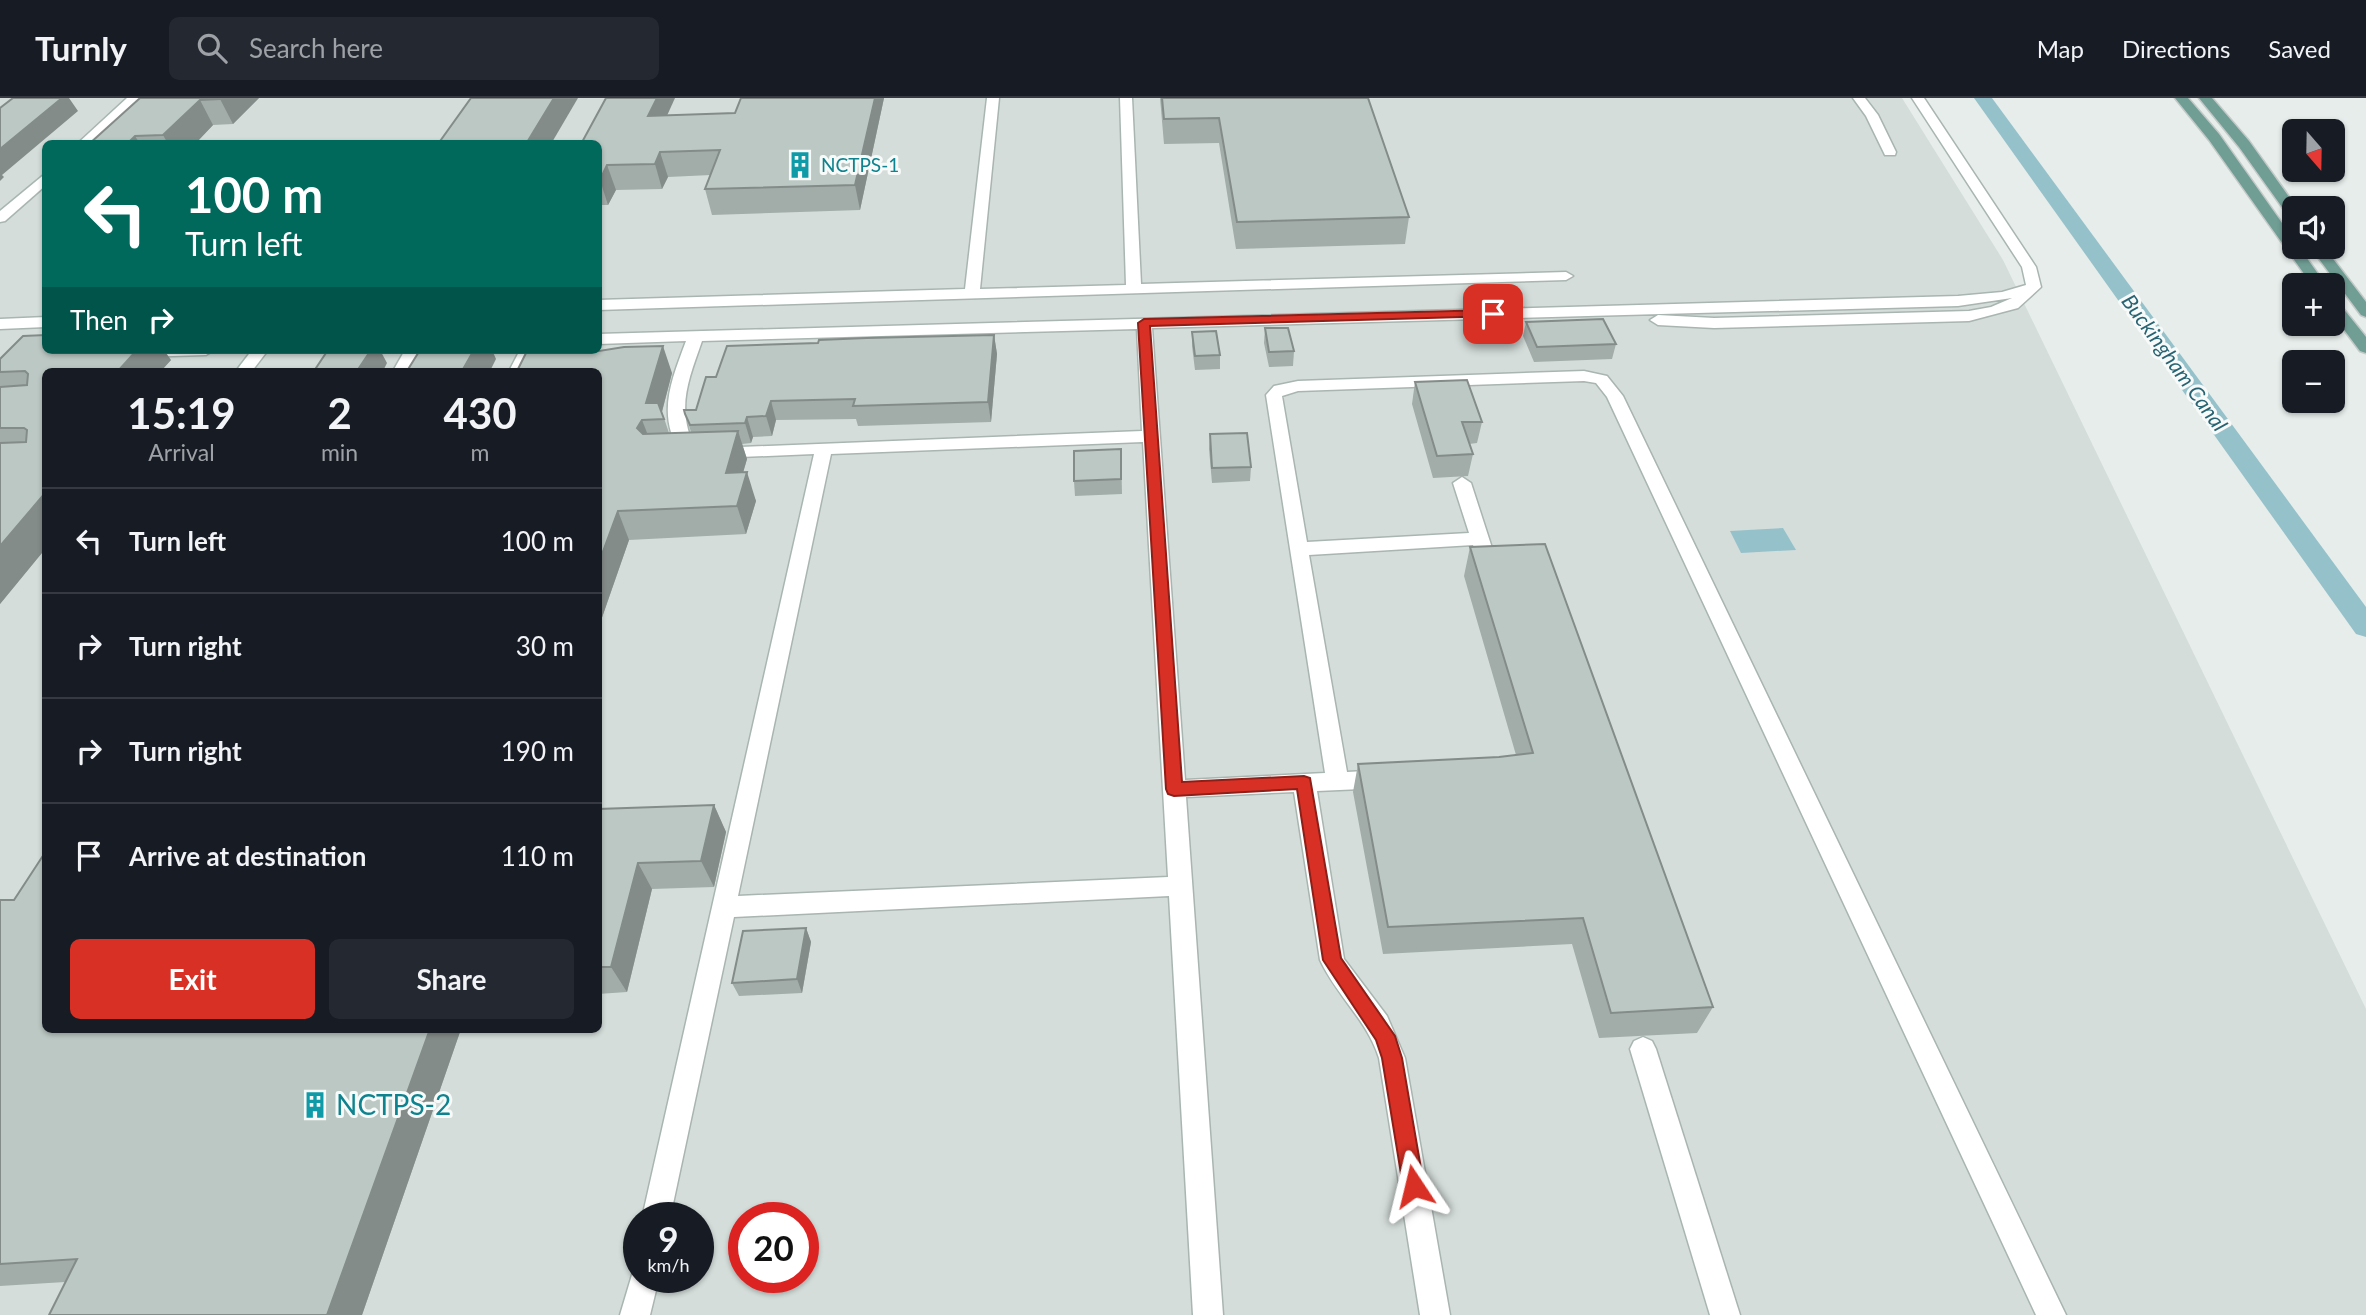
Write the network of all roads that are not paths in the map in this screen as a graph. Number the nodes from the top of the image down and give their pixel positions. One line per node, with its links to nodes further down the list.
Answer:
1 (134, 98): 8 (lane)
2 (993, 98): 17 (lane)
3 (1126, 98): 16 (lane)
4 (1859, 98): 9 (lane)
5 (1918, 98): 22 (lane)
6 (2181, 98): 14 (main road)
7 (2205, 98): 11 (main road)
8 (87, 140)
9 (1890, 152)
10 (42, 181): 12 (lane)
11 (2282, 197)
12 (0, 218)
13 (2326, 259): 19 (main road)
14 (2311, 273)
15 (1566, 276): 16 (lane)
16 (1134, 289): 17 (lane)
17 (972, 294): 18 (lane)
18 (602, 305)
19 (2366, 312)
20 (2345, 321): 27 (main road)
21 (42, 322): 23 (lane)
22 (1144, 323): 24 (lane); 31 (lane)
23 (0, 324)
24 (696, 336): 25 (lane); 34 (lane)
25 (667, 337): 26 (lane); 29 (lane)
26 (602, 339)
27 (2366, 348)
28 (257, 354): 30 (lane)
29 (652, 357)
30 (246, 368)
31 (1152, 436): 32 (lane); 42 (lane)
32 (824, 449): 34 (lane); 44 (lane)
33 (669, 454): 34 (lane)
34 (689, 454)
35 (1462, 483): 36 (lane)
36 (1480, 539): 37 (lane); 38 (lane)
37 (1298, 549): 40 (lane); 52 (lane)
38 (1489, 566)
39 (1401, 778): 40 (lane)
40 (1337, 781): 41 (lane)
41 (1304, 782): 42 (lane); 50 (lane)
42 (1174, 789): 43 (lane)
43 (1181, 886): 44 (lane); 49 (lane)
44 (724, 907): 46 (lane)
45 (1643, 1049): 51 (lane)
46 (659, 1202)
47 (640, 1293): 48 (lane)
48 (635, 1315)
49 (1208, 1315)
50 (1435, 1315)
51 (1725, 1315)
52 (2051, 1315)

